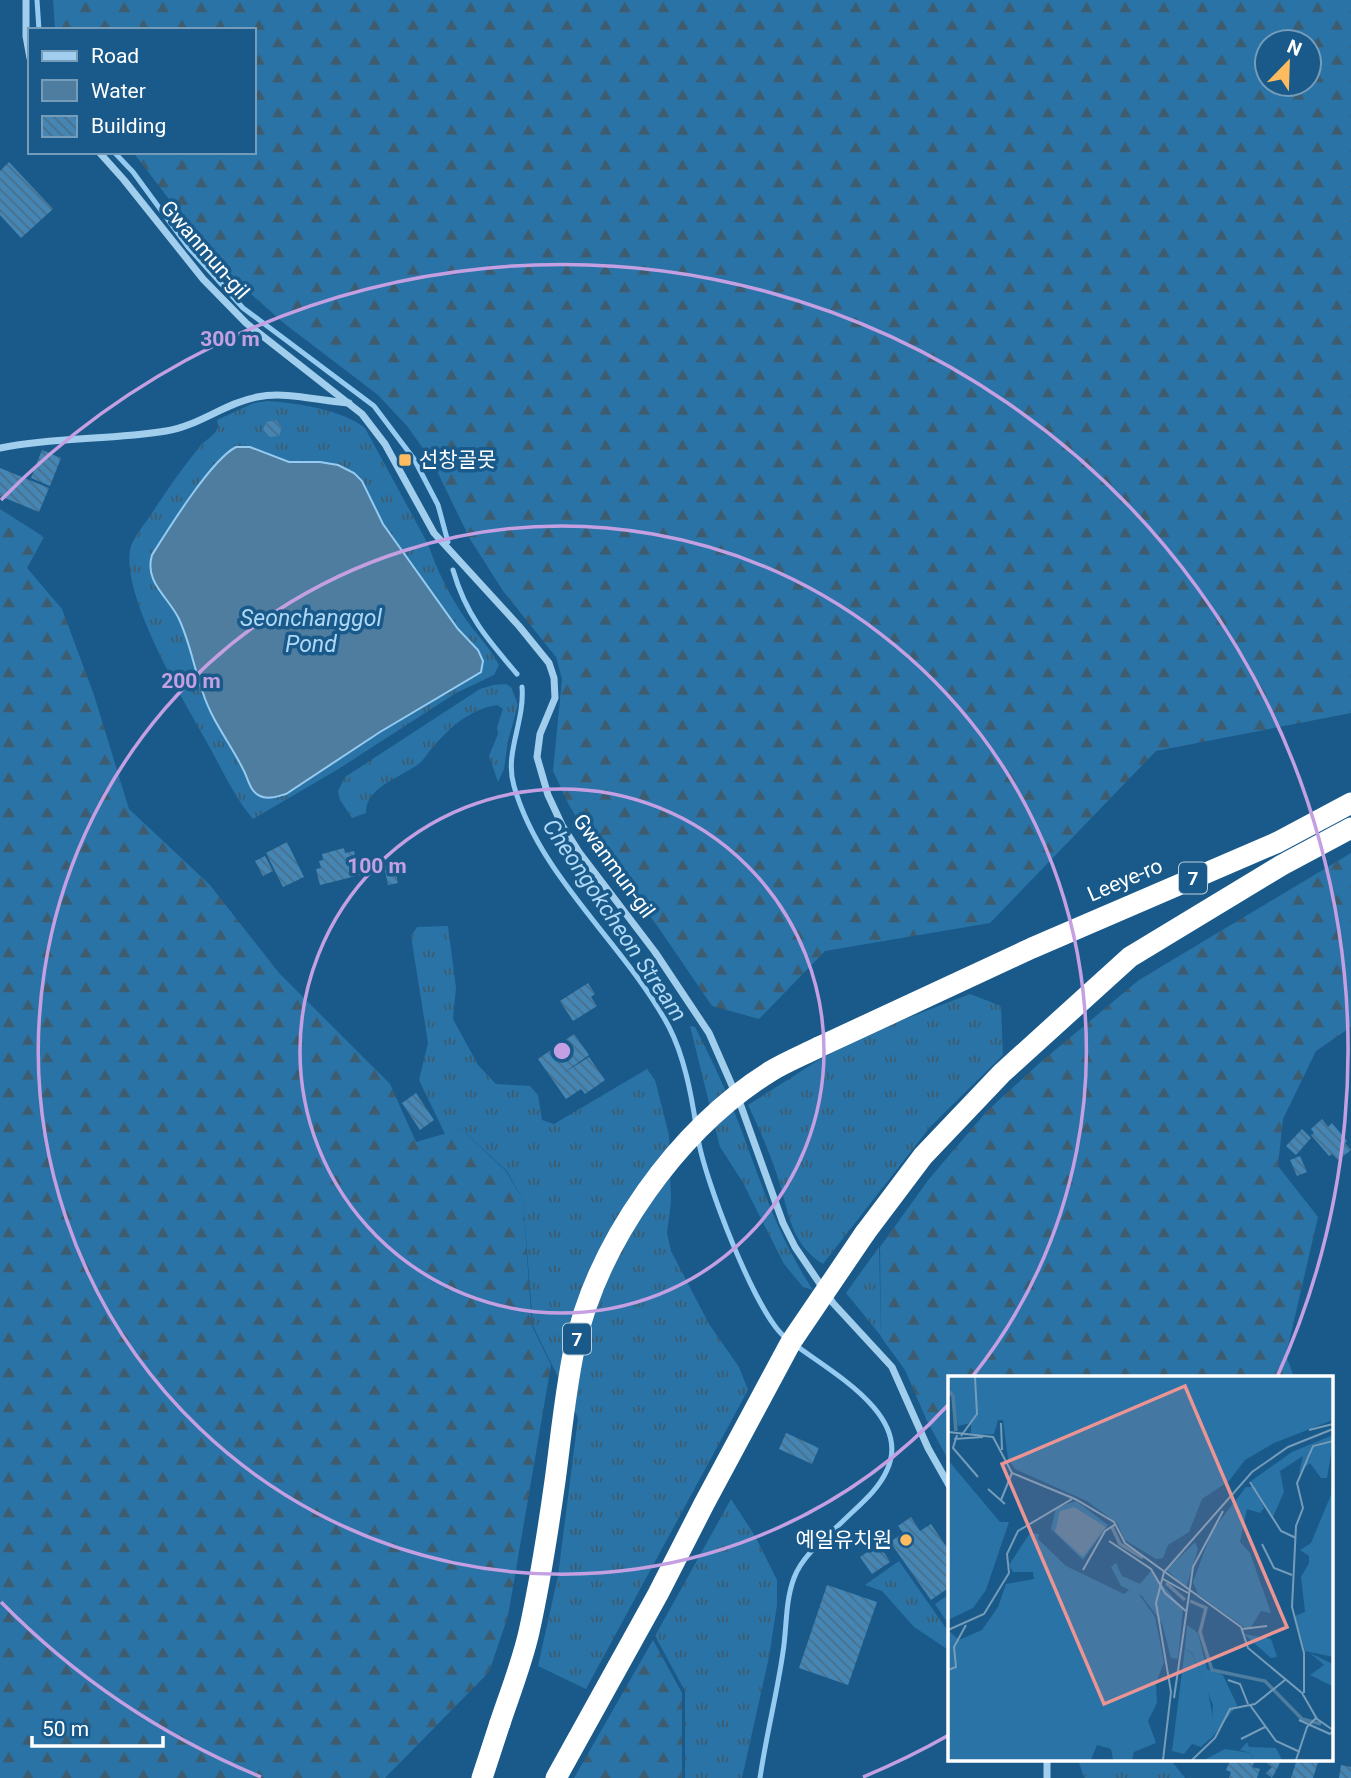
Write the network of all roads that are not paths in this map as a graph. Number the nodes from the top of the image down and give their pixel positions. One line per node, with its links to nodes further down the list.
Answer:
1 (26, 0): 2 (street)
2 (28, 47)
3 (101, 154): 4 (street, Gwanmun-gil)
4 (349, 403): 5 (street); 8 (street, Gwanmun-gil)
5 (0, 448)
6 (1351, 803): 10 (highway, Leeye-ro / 7, bridge)
7 (1351, 828): 11 (highway, 7, bridge)
8 (948, 1483)
9 (1047, 1760): 12 (street)
10 (482, 1778)
11 (556, 1778)
12 (1047, 1778)

